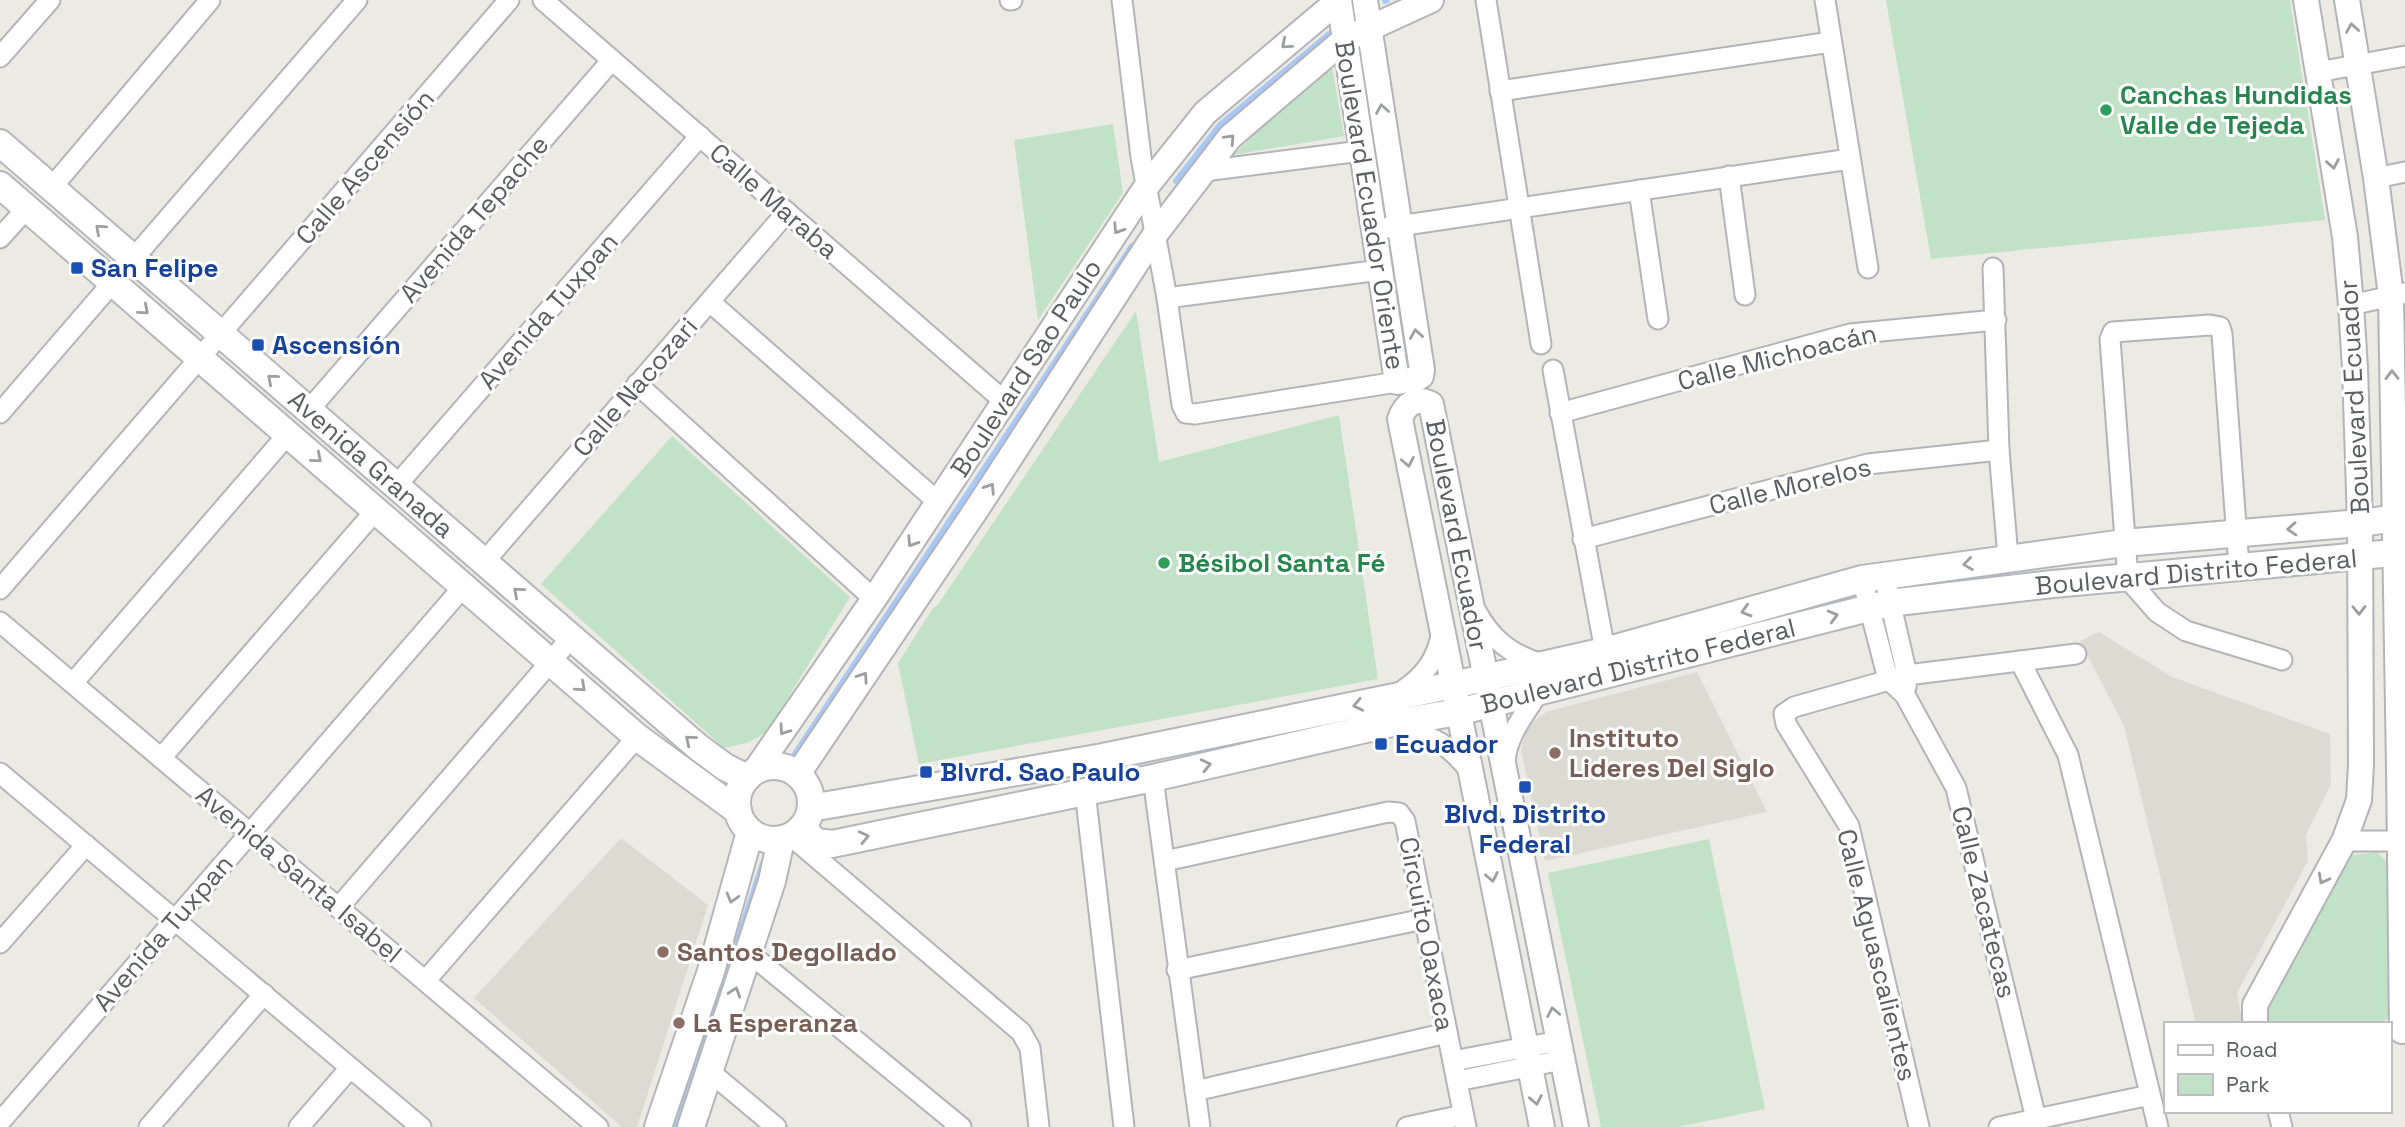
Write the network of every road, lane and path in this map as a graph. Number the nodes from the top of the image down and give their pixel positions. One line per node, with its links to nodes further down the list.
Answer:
1 (50, 0): 18 (street)
2 (209, 0): 32 (street)
3 (356, 0): 42 (street)
4 (509, 0): 54 (street, Calle Ascensión)
5 (543, 0): 19 (street, Calle Maraba)
6 (1122, 0): 33 (street)
7 (1339, 0): 15 (street, Boulevard Ecuador Oriente); 33 (street, Boulevard Sao Paulo, one-way to 33)
8 (1365, 0): 14 (street, Boulevard Ecuador Oriente)
9 (1430, 0): 14 (street, Boulevard Sao Paulo)
10 (1486, 0): 22 (street)
11 (1825, 0): 16 (street)
12 (2305, 0): 21 (street, Boulevard Ecuador)
13 (2347, 0): 20 (street, Boulevard Ecuador, one-way to 13)
14 (1369, 28): 15 (street, Boulevard Sao Paulo); 38 (street, Boulevard Ecuador Oriente, one-way to 14)
15 (1344, 40): 25 (street, Boulevard Ecuador Oriente); 27 (street, Boulevard Sao Paulo, one-way to 15)
16 (1831, 42): 22 (street); 26 (street)
17 (2405, 56): 20 (street)
18 (0, 57)
19 (612, 60): 23 (street, Calle Maraba); 61 (street, Avenida Tepache)
20 (2358, 65): 21 (street); 30 (street, Boulevard Ecuador)
21 (2318, 72): 51 (street, Boulevard Ecuador, one-way to 51)
22 (1500, 91): 35 (street)
23 (700, 136): 37 (street, Calle Maraba); 66 (street, Avenida Tuxpan)
24 (0, 143): 32 (main road, Avenida Granada)
25 (1362, 151): 27 (street); 39 (street, Boulevard Ecuador Oriente)
26 (1850, 159): 29 (street); 43 (street)
27 (1204, 171): 40 (street, Boulevard Sao Paulo)
28 (2405, 172): 30 (street)
29 (1729, 176): 34 (street); 47 (street)
30 (2376, 178): 48 (street, Boulevard Ecuador)
31 (0, 185): 36 (main road, Avenida Granada)
32 (52, 186): 42 (main road, Avenida Granada, one-way to 32)
33 (1146, 187): 40 (street); 60 (street, Boulevard Sao Paulo, one-way to 60)
34 (1639, 190): 35 (street); 52 (street)
35 (1518, 207): 38 (street); 55 (street)
36 (26, 208): 41 (street); 46 (main road, Avenida Granada)
37 (787, 212): 50 (street, Calle Nacozari); 60 (street, Calle Maraba)
38 (1399, 226): 39 (street); 58 (street, Boulevard Ecuador Oriente, one-way to 38)
39 (1374, 230): 45 (street, Boulevard Ecuador Oriente)
40 (1154, 236): 49 (street); 113 (street, Boulevard Sao Paulo, one-way to 40)
41 (0, 238)
42 (133, 259): 54 (main road, Avenida Granada)
43 (1868, 268)
44 (1993, 268): 53 (street)
45 (1380, 270): 49 (street); 58 (street, Boulevard Ecuador Oriente)
46 (113, 282): 56 (main road, Avenida Granada, one-way to 56); 62 (street)
47 (1745, 295)
48 (2398, 295): 51 (street); 69 (street, Boulevard Ecuador, one-way to 48)
49 (1167, 298): 58 (street)
50 (710, 302): 59 (street, Calle Nacozari); 67 (street)
51 (2351, 306): 70 (street, Boulevard Ecuador)
52 (1658, 319)
53 (1996, 320): 63 (street, Calle Michoacán); 65 (street)
54 (220, 334): 56 (street, Calle Ascensión); 61 (main road, Avenida Granada, one-way to 54)
55 (1541, 344)
56 (200, 358): 64 (main road, Avenida Granada); 84 (street, Calle Ascensión)
57 (1553, 370): 63 (street)
58 (1397, 382)
59 (637, 384): 78 (street, Calle Nacozari); 85 (street)
60 (1004, 401): 67 (street, Boulevard Sao Paulo)
61 (308, 411): 66 (main road, Avenida Granada)
62 (0, 413)
63 (1560, 413): 72 (street)
64 (288, 434): 68 (main road, Avenida Granada, one-way to 68); 99 (street)
65 (1999, 450): 72 (street, Calle Morelos); 77 (street)
66 (396, 486): 78 (main road, Avenida Granada)
67 (938, 502): 85 (street, Boulevard Sao Paulo, one-way to 85)
68 (376, 510): 83 (main road, Avenida Granada); 108 (street)
69 (2400, 517): 70 (main road, Boulevard Distrito Federal); 75 (street, Boulevard Ecuador)
70 (2360, 523): 71 (main road, Boulevard Distrito Federal, one-way to 71); 76 (street, Boulevard Ecuador)
71 (2237, 533): 73 (main road, Boulevard Distrito Federal); 73 (street); 79 (street)
72 (1583, 539): 91 (street)
73 (2124, 543): 74 (main road, Boulevard Distrito Federal); 81 (street)
74 (2051, 552): 77 (main road, Boulevard Distrito Federal); 82 (street)
75 (2400, 553): 76 (main road, Boulevard Distrito Federal); 121 (street, Boulevard Ecuador)
76 (2359, 556): 79 (main road, Boulevard Distrito Federal); 120 (street, Boulevard Ecuador, one-way to 120)
77 (2008, 558): 80 (main road, Boulevard Distrito Federal, one-way to 80)
78 (484, 562): 90 (main road, Avenida Granada, one-way to 78)
79 (2239, 567): 81 (main road, Boulevard Distrito Federal)
80 (1873, 577): 87 (street); 91 (main road, Boulevard Distrito Federal, one-way to 91)
81 (2128, 579): 82 (main road, Boulevard Distrito Federal); 93 (street)
82 (2053, 584): 87 (main road, Boulevard Distrito Federal)
83 (464, 586): 94 (main road, Avenida Granada); 119 (street, Avenida Tuxpan)
84 (0, 589)
85 (874, 599): 112 (street, Boulevard Sao Paulo, one-way to 112)
86 (1470, 599): 89 (street, Boulevard Ecuador, one-way to 89); 96 (street); 98 (street, Boulevard Ecuador)
87 (1878, 605): 97 (street); 101 (main road, Boulevard Distrito Federal, one-way to 87)
88 (0, 622): 99 (street, Avenida Santa Isabel)
89 (1442, 630): 100 (street, Boulevard Ecuador); 102 (street)
90 (571, 638): 94 (street); 112 (main road, Avenida Granada, one-way to 90)
91 (1605, 650): 96 (main road, Boulevard Distrito Federal)
92 (2076, 654): 95 (street)
93 (2282, 660)
94 (552, 661): 106 (main road, Avenida Granada, one-way to 106); 124 (street)
95 (2020, 661): 97 (street); 142 (street)
96 (1543, 664): 98 (main road, Boulevard Distrito Federal)
97 (1898, 677): 143 (street, Calle Zacatecas); 160 (street, Calle Aguascalientes)
98 (1485, 678): 100 (main road, Boulevard Distrito Federal); 103 (street, Boulevard Ecuador)
99 (73, 683): 108 (street, Avenida Santa Isabel)
100 (1453, 685): 102 (main road, Boulevard Distrito Federal); 104 (street, Boulevard Ecuador)
101 (1538, 693): 103 (main road, Boulevard Distrito Federal); 109 (street)
102 (1392, 698): 107 (main road, Boulevard Distrito Federal, one-way to 107)
103 (1491, 705): 104 (main road, Boulevard Distrito Federal); 109 (street, Boulevard Ecuador)
104 (1458, 712): 105 (main road, Boulevard Distrito Federal); 110 (street, Boulevard Ecuador)
105 (1388, 724): 110 (street); 114 (main road, Boulevard Distrito Federal, one-way to 105)
106 (637, 737): 117 (main road, Avenida Granada); 130 (street)
107 (1103, 757): 115 (street); 118 (main road, Boulevard Distrito Federal)
108 (161, 758): 119 (street, Avenida Santa Isabel)
109 (1504, 769): 135 (street, Boulevard Ecuador, one-way to 109)
110 (1470, 771): 136 (street, Boulevard Ecuador, one-way to 136)
111 (0, 773): 122 (street)
112 (751, 774): 113 (main road); 117 (main road)
113 (798, 774): 118 (main road)
114 (1153, 778): 115 (main road, Boulevard Distrito Federal); 123 (street)
115 (1111, 786): 116 (main road, Boulevard Distrito Federal)
116 (1085, 792): 118 (main road, Boulevard Distrito Federal, one-way to 116); 155 (street)
117 (744, 822): 118 (main road); 150 (main road, one-way to 150)
118 (796, 828): 128 (main road); 154 (street)
119 (250, 833): 124 (street, Avenida Santa Isabel); 126 (street, Avenida Tuxpan)
120 (2344, 841): 121 (street); 132 (street, Boulevard Ecuador, one-way to 132)
121 (2399, 842): 133 (street, Boulevard Ecuador)
122 (86, 845): 126 (street); 127 (street)
123 (1165, 861): 125 (street, Circuito Oaxaca); 129 (street)
124 (339, 907): 130 (street, Avenida Santa Isabel)
125 (1424, 919): 129 (street); 134 (street, Circuito Oaxaca)
126 (175, 920): 131 (street); 145 (street, Avenida Tuxpan)
127 (0, 943)
128 (748, 952): 139 (main road, one-way to 128); 153 (street)
129 (1178, 970): 141 (street)
130 (426, 981): 149 (street, Avenida Santa Isabel)
131 (264, 994): 138 (street); 146 (street)
132 (2255, 1022)
133 (2399, 1032)
134 (1447, 1033): 137 (street, Circuito Oaxaca); 141 (street)
135 (1560, 1051): 136 (street); 159 (street, Boulevard Ecuador)
136 (1528, 1057): 137 (street); 140 (street); 158 (street, Boulevard Ecuador, one-way to 158)
137 (1452, 1060): 140 (street, Circuito Oaxaca)
138 (351, 1068): 147 (street); 148 (street)
139 (709, 1071): 151 (main road); 152 (street)
140 (1457, 1081): 144 (street, Circuito Oaxaca)
141 (1195, 1091): 156 (street)
142 (2150, 1096): 143 (street); 162 (street)
143 (2036, 1119): 161 (street)
144 (1465, 1121): 157 (street)
145 (0, 1122)
146 (149, 1127)
147 (299, 1127)
148 (421, 1127)
149 (598, 1127)
150 (658, 1127)
151 (691, 1127)
152 (776, 1127)
153 (961, 1127)
154 (1039, 1127)
155 (1124, 1127)
156 (1200, 1127)
157 (1407, 1127)
158 (1542, 1127)
159 (1576, 1127)
160 (1919, 1127)
161 (1999, 1127)
162 (2158, 1127)

